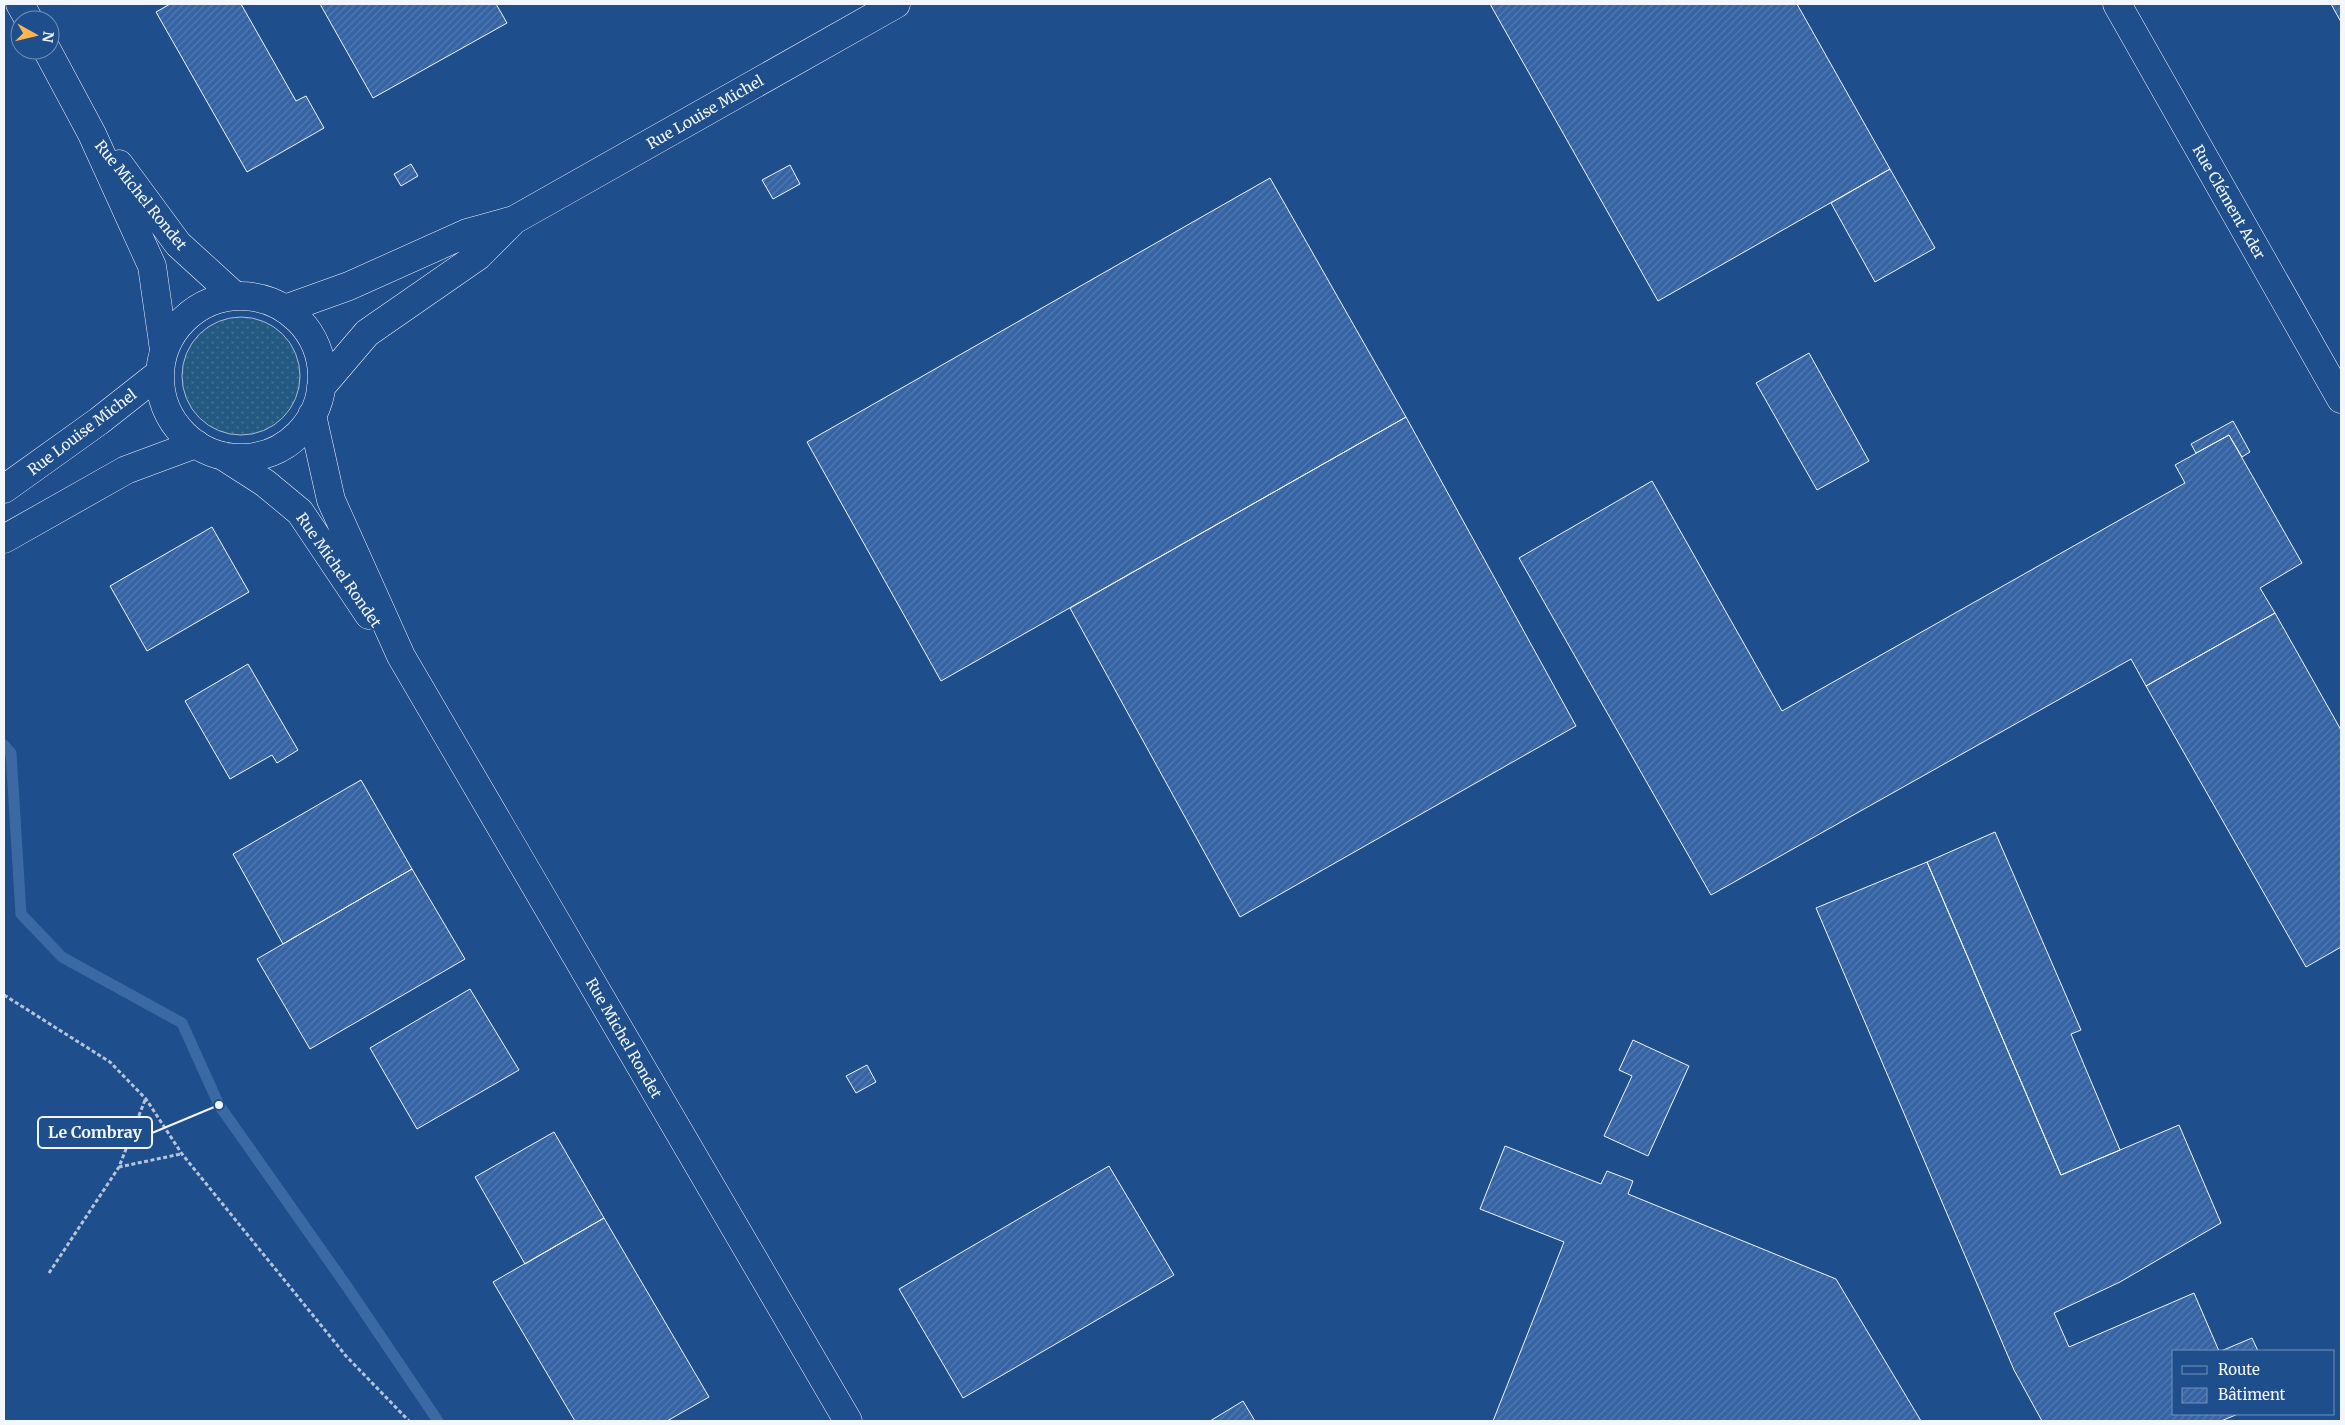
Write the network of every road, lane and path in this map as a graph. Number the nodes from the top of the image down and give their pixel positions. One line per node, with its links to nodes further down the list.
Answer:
1 (896, 4): 5 (street, Rue Louise Michel)
2 (2117, 4): 10 (street, Rue Clément Ader)
3 (52, 60): 4 (street, Rue Michel Rondet)
4 (92, 134): 6 (street, Rue Michel Rondet); 8 (street, Rue Michel Rondet)
5 (514, 220): 7 (street, Rue Louise Michel); 9 (street, Rue Louise Michel)
6 (235, 296): 7 (street); 8 (street)
7 (285, 309): 9 (street)
8 (162, 362): 12 (street); 14 (street, Rue Louise Michel)
9 (321, 387): 11 (street)
10 (2341, 399)
11 (312, 415): 13 (street); 16 (street, Rue Michel Rondet)
12 (196, 444): 13 (street); 15 (street)
13 (221, 456): 16 (street, Rue Michel Rondet)
14 (4, 489)
15 (4, 539)
16 (401, 656): 23 (street, Rue Michel Rondet)
17 (4, 995): 18 (path)
18 (146, 1099): 19 (path); 20 (path)
19 (182, 1154): 20 (path); 22 (path)
20 (119, 1167): 21 (path)
21 (49, 1273)
22 (408, 1421)
23 (848, 1421)

